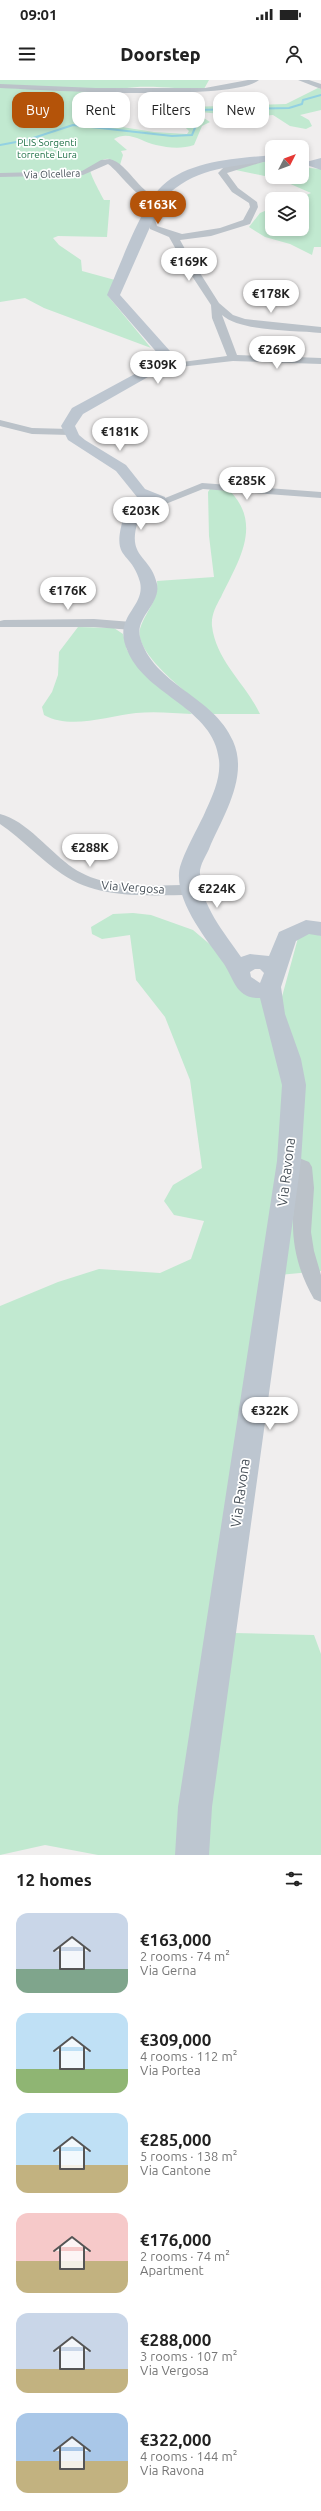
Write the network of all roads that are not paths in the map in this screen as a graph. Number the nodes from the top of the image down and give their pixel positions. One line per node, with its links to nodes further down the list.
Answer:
1 (256, 80): 3 (street)
2 (302, 80): 4 (street)
3 (0, 86)
4 (321, 87)
5 (265, 160): 8 (street)
6 (265, 160): 10 (street)
7 (0, 175): 8 (street, Via Olcellera)
8 (156, 201): 9 (street)
9 (150, 215): 10 (street); 14 (street)
10 (174, 237): 11 (street)
11 (216, 305): 12 (street); 13 (street)
12 (321, 330)
13 (233, 358): 14 (street); 15 (street)
14 (166, 361): 17 (street)
15 (321, 361)
16 (0, 423): 17 (street)
17 (70, 432): 19 (street)
18 (321, 495): 19 (street)
19 (152, 498): 20 (street); 20 (street)
20 (135, 520): 22 (street)
21 (4, 624): 22 (street)
22 (132, 626): 24 (street, Via Ravona)
23 (0, 818): 24 (street, Via Vergosa)
24 (192, 890): 26 (street, Via Ravona)
25 (321, 929): 26 (street)
26 (264, 976): 27 (street, Via Ravona)
27 (289, 1161): 28 (street); 29 (street, Via Ravona)
28 (321, 1294)
29 (192, 1855)

